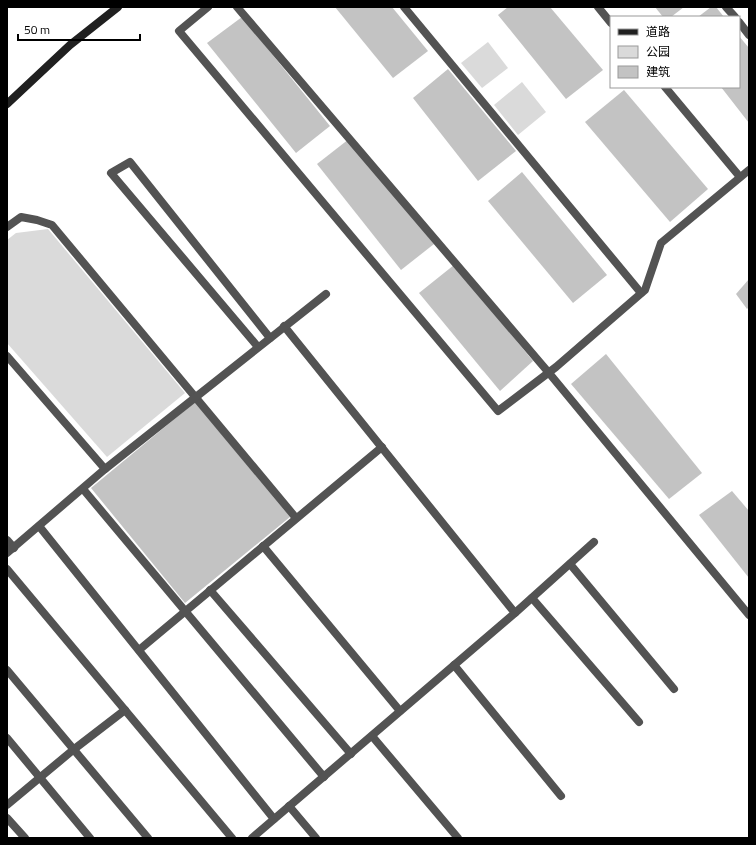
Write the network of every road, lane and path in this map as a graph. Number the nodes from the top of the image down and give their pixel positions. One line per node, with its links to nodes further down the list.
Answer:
1 (118, 7): 12 (main road)
2 (208, 7): 22 (street)
3 (237, 7): 22 (street)
4 (404, 7): 16 (street)
5 (598, 7): 8 (street)
6 (726, 7): 7 (street)
7 (734, 16)
8 (610, 22)
9 (740, 23): 10 (street)
10 (749, 35)
11 (666, 88): 14 (street)
12 (7, 104)
13 (749, 170): 14 (street)
14 (740, 177): 16 (street)
15 (7, 228): 23 (street)
16 (641, 293): 22 (street)
17 (326, 294): 18 (street)
18 (284, 326): 19 (street); 24 (street)
19 (270, 338): 20 (street); 20 (street)
20 (258, 347): 23 (street)
21 (7, 356): 25 (street)
22 (549, 373): 40 (street)
23 (195, 396): 25 (street); 27 (street)
24 (382, 447): 27 (street); 39 (street)
25 (105, 469): 26 (street)
26 (83, 489): 28 (street); 38 (street)
27 (296, 518): 31 (street)
28 (39, 526): 32 (street); 41 (street)
29 (7, 540): 32 (street)
30 (594, 542): 34 (street)
31 (263, 546): 36 (street); 46 (street)
32 (14, 548): 33 (street)
33 (7, 553)
34 (570, 564): 37 (street); 44 (street)
35 (7, 569): 45 (street)
36 (210, 590): 38 (street); 51 (street)
37 (532, 598): 39 (street); 47 (street)
38 (185, 610): 41 (street); 52 (street)
39 (515, 613): 42 (street)
40 (749, 614)
41 (139, 650): 58 (street)
42 (454, 666): 46 (street); 54 (street)
43 (7, 670): 50 (street)
44 (674, 689)
45 (125, 710): 50 (street); 62 (street)
46 (400, 711): 48 (street)
47 (639, 722)
48 (372, 736): 51 (street); 65 (street)
49 (7, 738): 53 (street)
50 (74, 750): 53 (street); 61 (street)
51 (351, 754): 52 (street)
52 (324, 777): 56 (street)
53 (40, 778): 55 (street); 60 (street)
54 (562, 796)
55 (7, 805)
56 (290, 806): 58 (street); 64 (street)
57 (7, 818): 59 (street)
58 (274, 819): 63 (street)
59 (25, 838)
60 (90, 838)
61 (148, 838)
62 (232, 838)
63 (252, 838)
64 (316, 838)
65 (458, 838)

